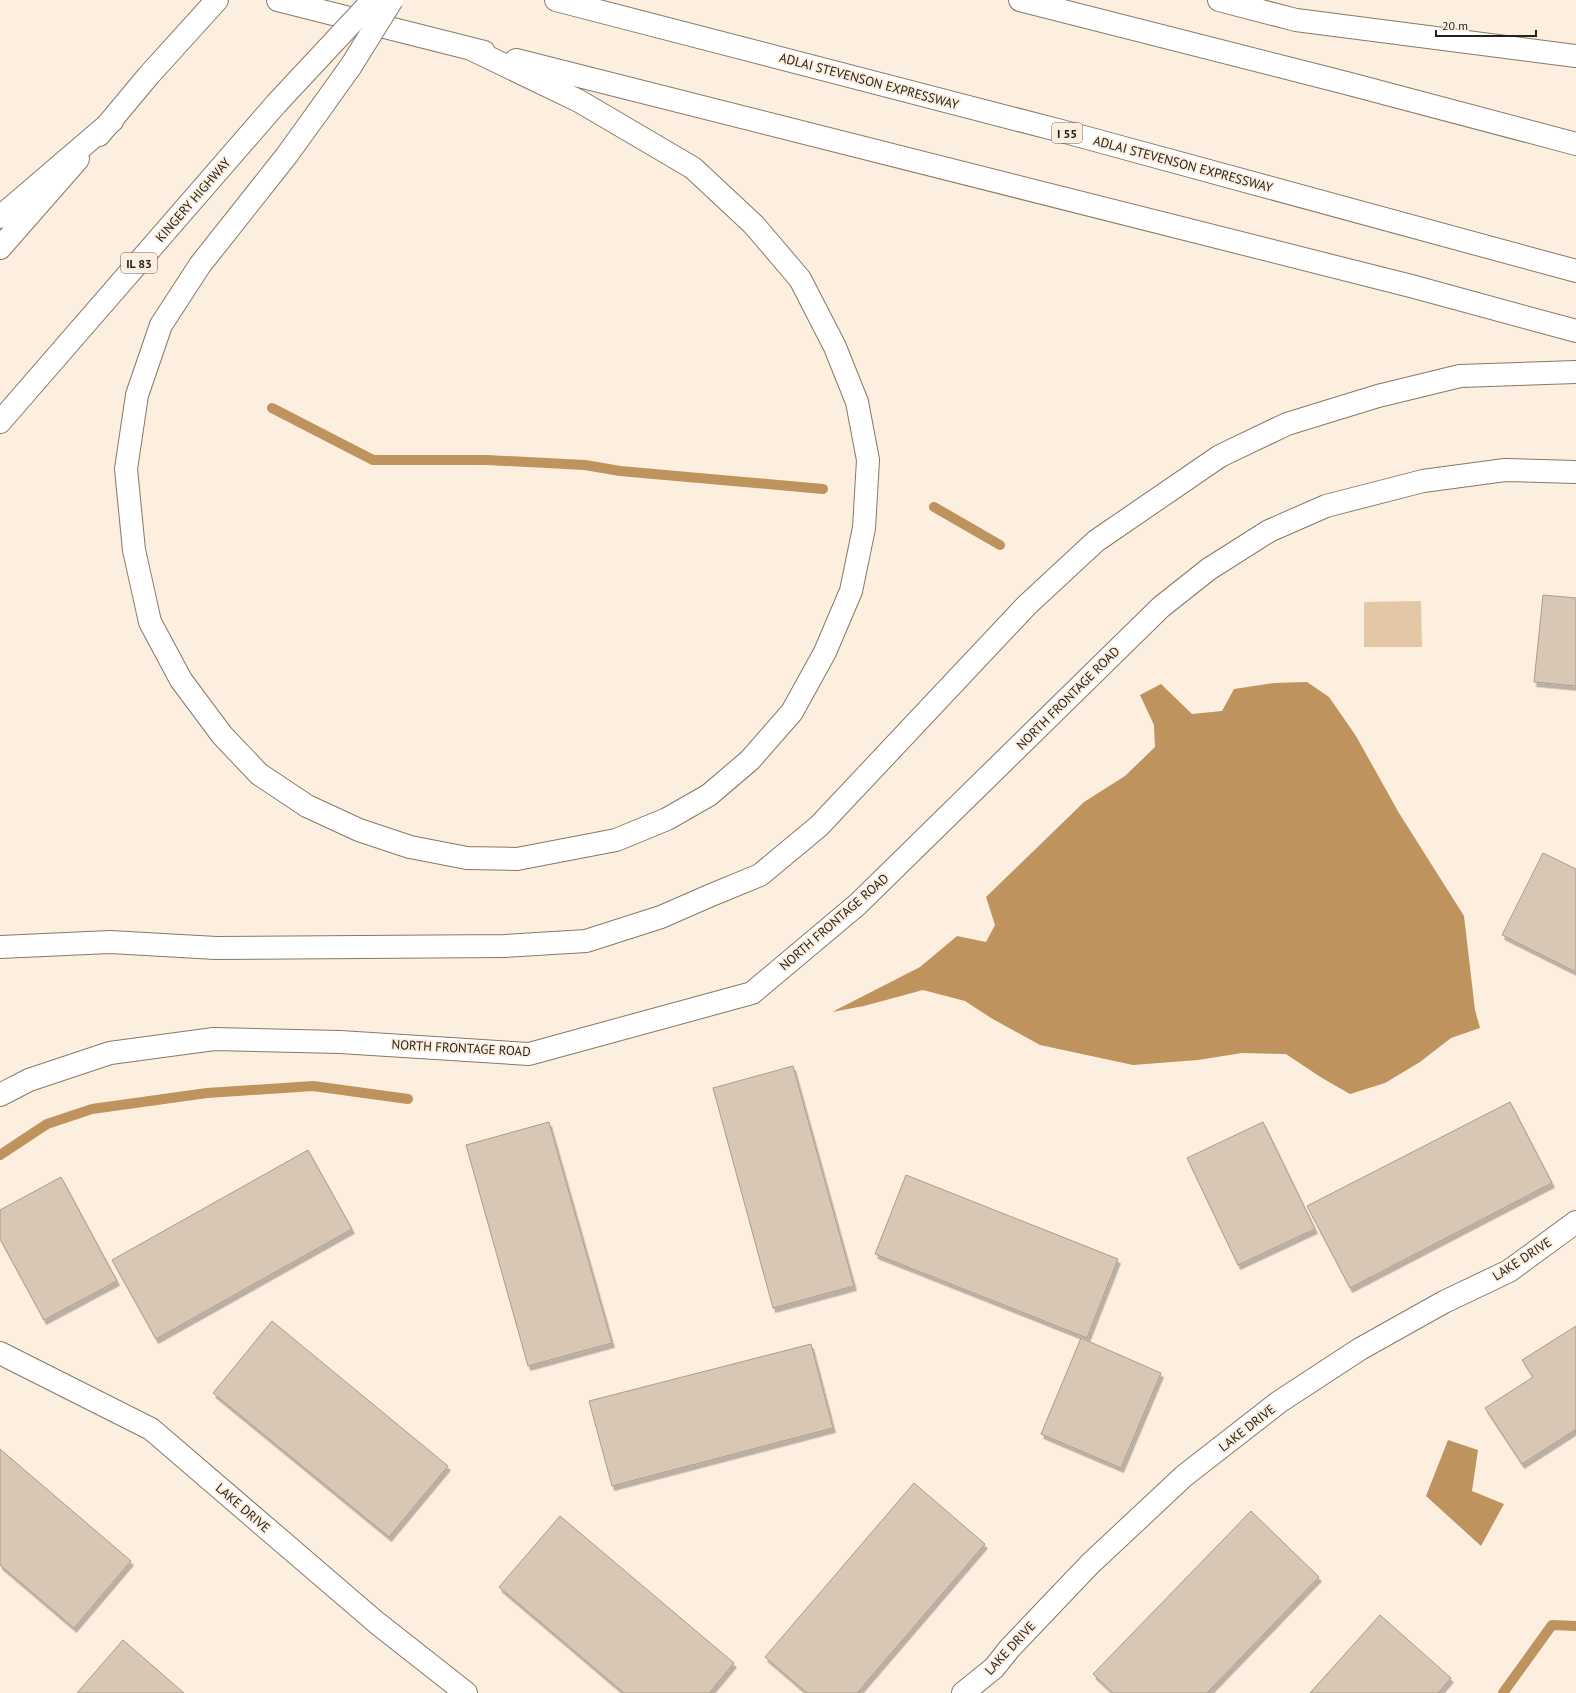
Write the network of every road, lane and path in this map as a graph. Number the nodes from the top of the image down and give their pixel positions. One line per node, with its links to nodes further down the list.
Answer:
1 (217, 0): 10 (main road)
2 (278, 0): 8 (main road)
3 (373, 0): 17 (main road, KINGERY HIGHWAY / IL 83, bridge)
4 (392, 0): 8 (main road, bridge)
5 (556, 0): 14 (main road, ADLAI STEVENSON EXPRESSWAY / I 55)
6 (1020, 0): 11 (main road)
7 (1219, 0): 9 (main road)
8 (471, 49): 15 (main road)
9 (1576, 56)
10 (112, 121): 12 (main road); 13 (main road)
11 (1576, 144)
12 (0, 217)
13 (0, 248)
14 (1576, 271)
15 (1576, 331)
16 (1576, 372): 19 (main road)
17 (0, 422)
18 (1576, 472): 20 (main road, NORTH FRONTAGE ROAD)
19 (0, 947)
20 (0, 1095)
21 (1576, 1222): 24 (main road, LAKE DRIVE)
22 (0, 1353): 23 (main road, LAKE DRIVE)
23 (466, 1693)
24 (963, 1693)

